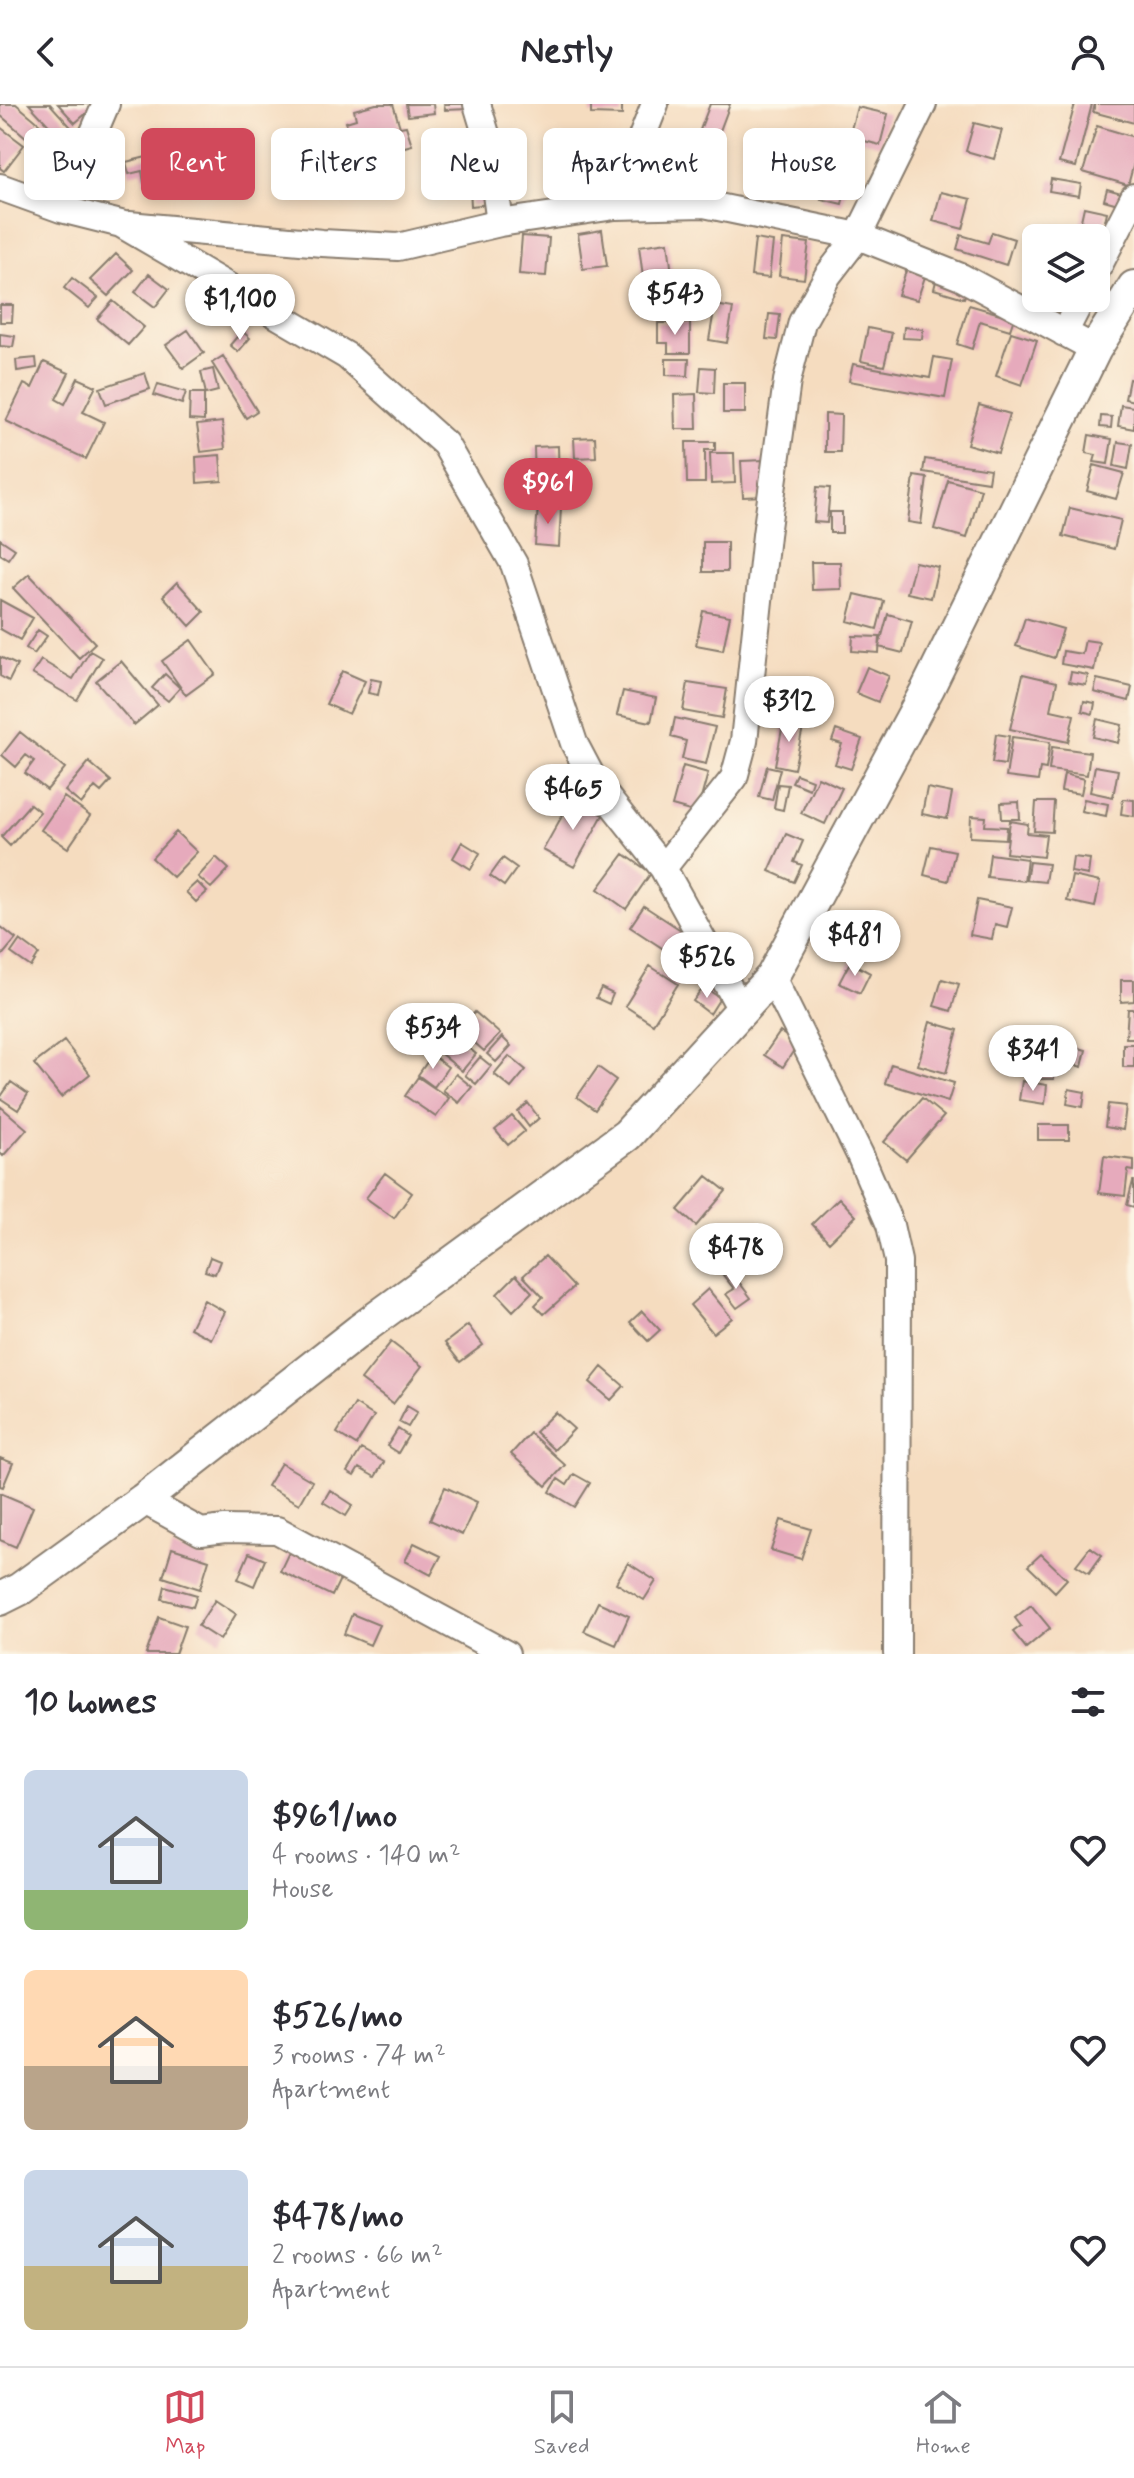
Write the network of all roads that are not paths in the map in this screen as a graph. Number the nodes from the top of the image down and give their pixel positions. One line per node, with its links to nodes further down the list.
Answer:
1 (106, 104): 8 (street)
2 (477, 104): 9 (street)
3 (655, 104): 7 (street)
4 (923, 104): 11 (street)
5 (0, 187): 8 (street)
6 (1134, 197): 12 (street)
7 (615, 206): 9 (street); 11 (street)
8 (61, 209): 10 (street)
9 (500, 223): 10 (street)
10 (121, 224): 17 (street)
11 (858, 236): 15 (street); 17 (street)
12 (1110, 244)
13 (1134, 287): 16 (street)
14 (1075, 312): 15 (street)
15 (1064, 333): 16 (street)
16 (1095, 349): 18 (street)
17 (663, 868): 19 (street)
18 (772, 977): 19 (street); 23 (street)
19 (742, 1011): 20 (street)
20 (143, 1500): 21 (street); 22 (street)
21 (0, 1599)
22 (506, 1654)
23 (897, 1654)

